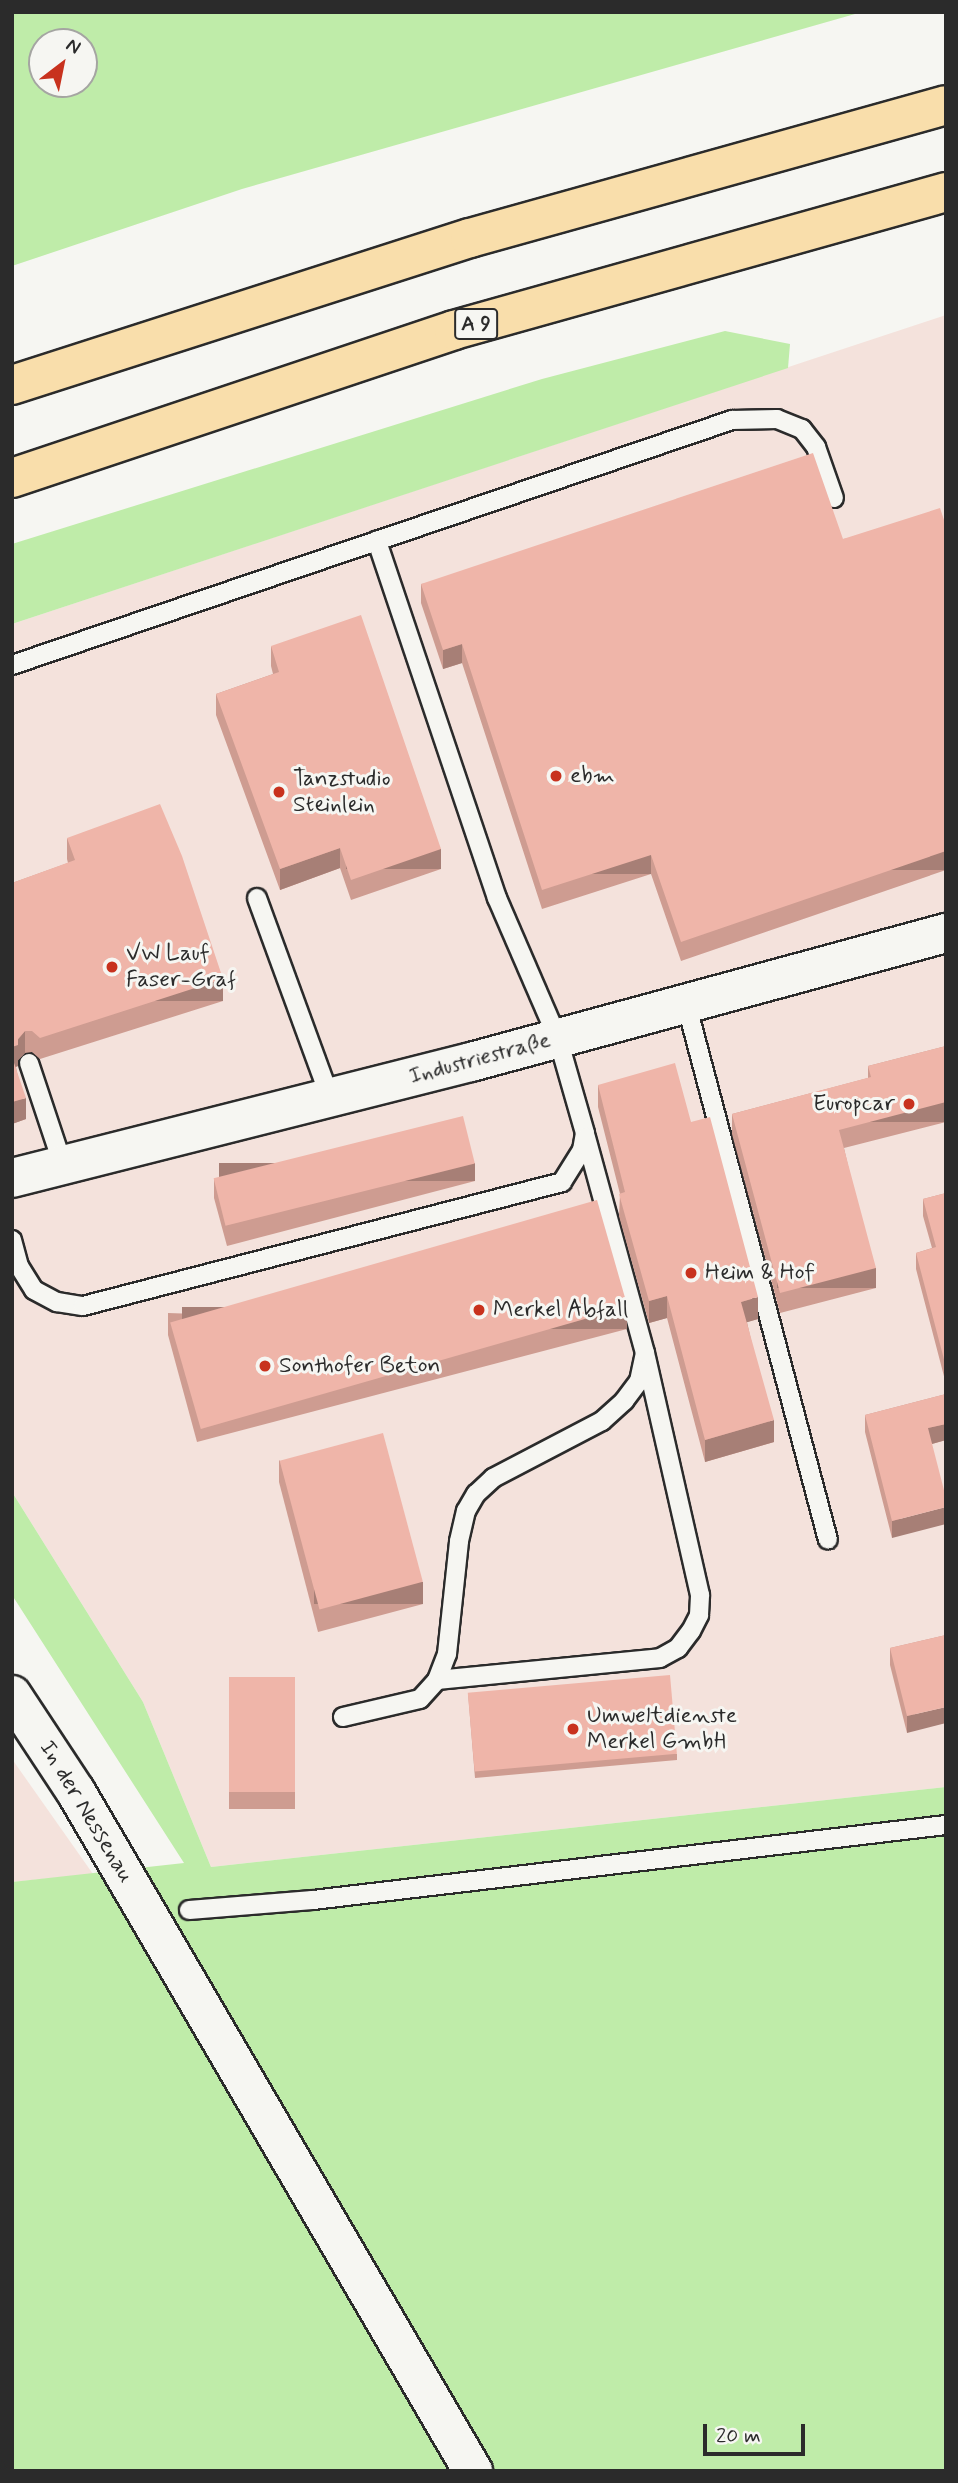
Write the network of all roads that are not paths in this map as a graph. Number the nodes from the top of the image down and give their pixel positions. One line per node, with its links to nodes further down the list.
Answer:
1 (946, 105): 3 (highway)
2 (946, 192): 4 (highway, A 9)
3 (12, 385)
4 (12, 478)
5 (834, 498): 6 (lane)
6 (377, 541): 7 (lane); 11 (lane)
7 (12, 665)
8 (257, 898): 13 (lane)
9 (944, 941): 10 (street, Industriestraße)
10 (686, 1003): 11 (street, Industriestraße); 19 (lane)
11 (558, 1039): 13 (street, Industriestraße); 14 (lane)
12 (29, 1063): 15 (lane)
13 (330, 1098): 15 (street, Industriestraße)
14 (585, 1133): 17 (lane); 18 (lane)
15 (63, 1165): 16 (street, Industriestraße)
16 (12, 1178)
17 (12, 1240)
18 (645, 1353): 20 (lane); 20 (lane)
19 (828, 1540)
20 (437, 1680): 22 (lane)
21 (12, 1695): 25 (street, In der Nessenau)
22 (343, 1717)
23 (946, 1825): 24 (lane)
24 (189, 1910)
25 (473, 2471)

